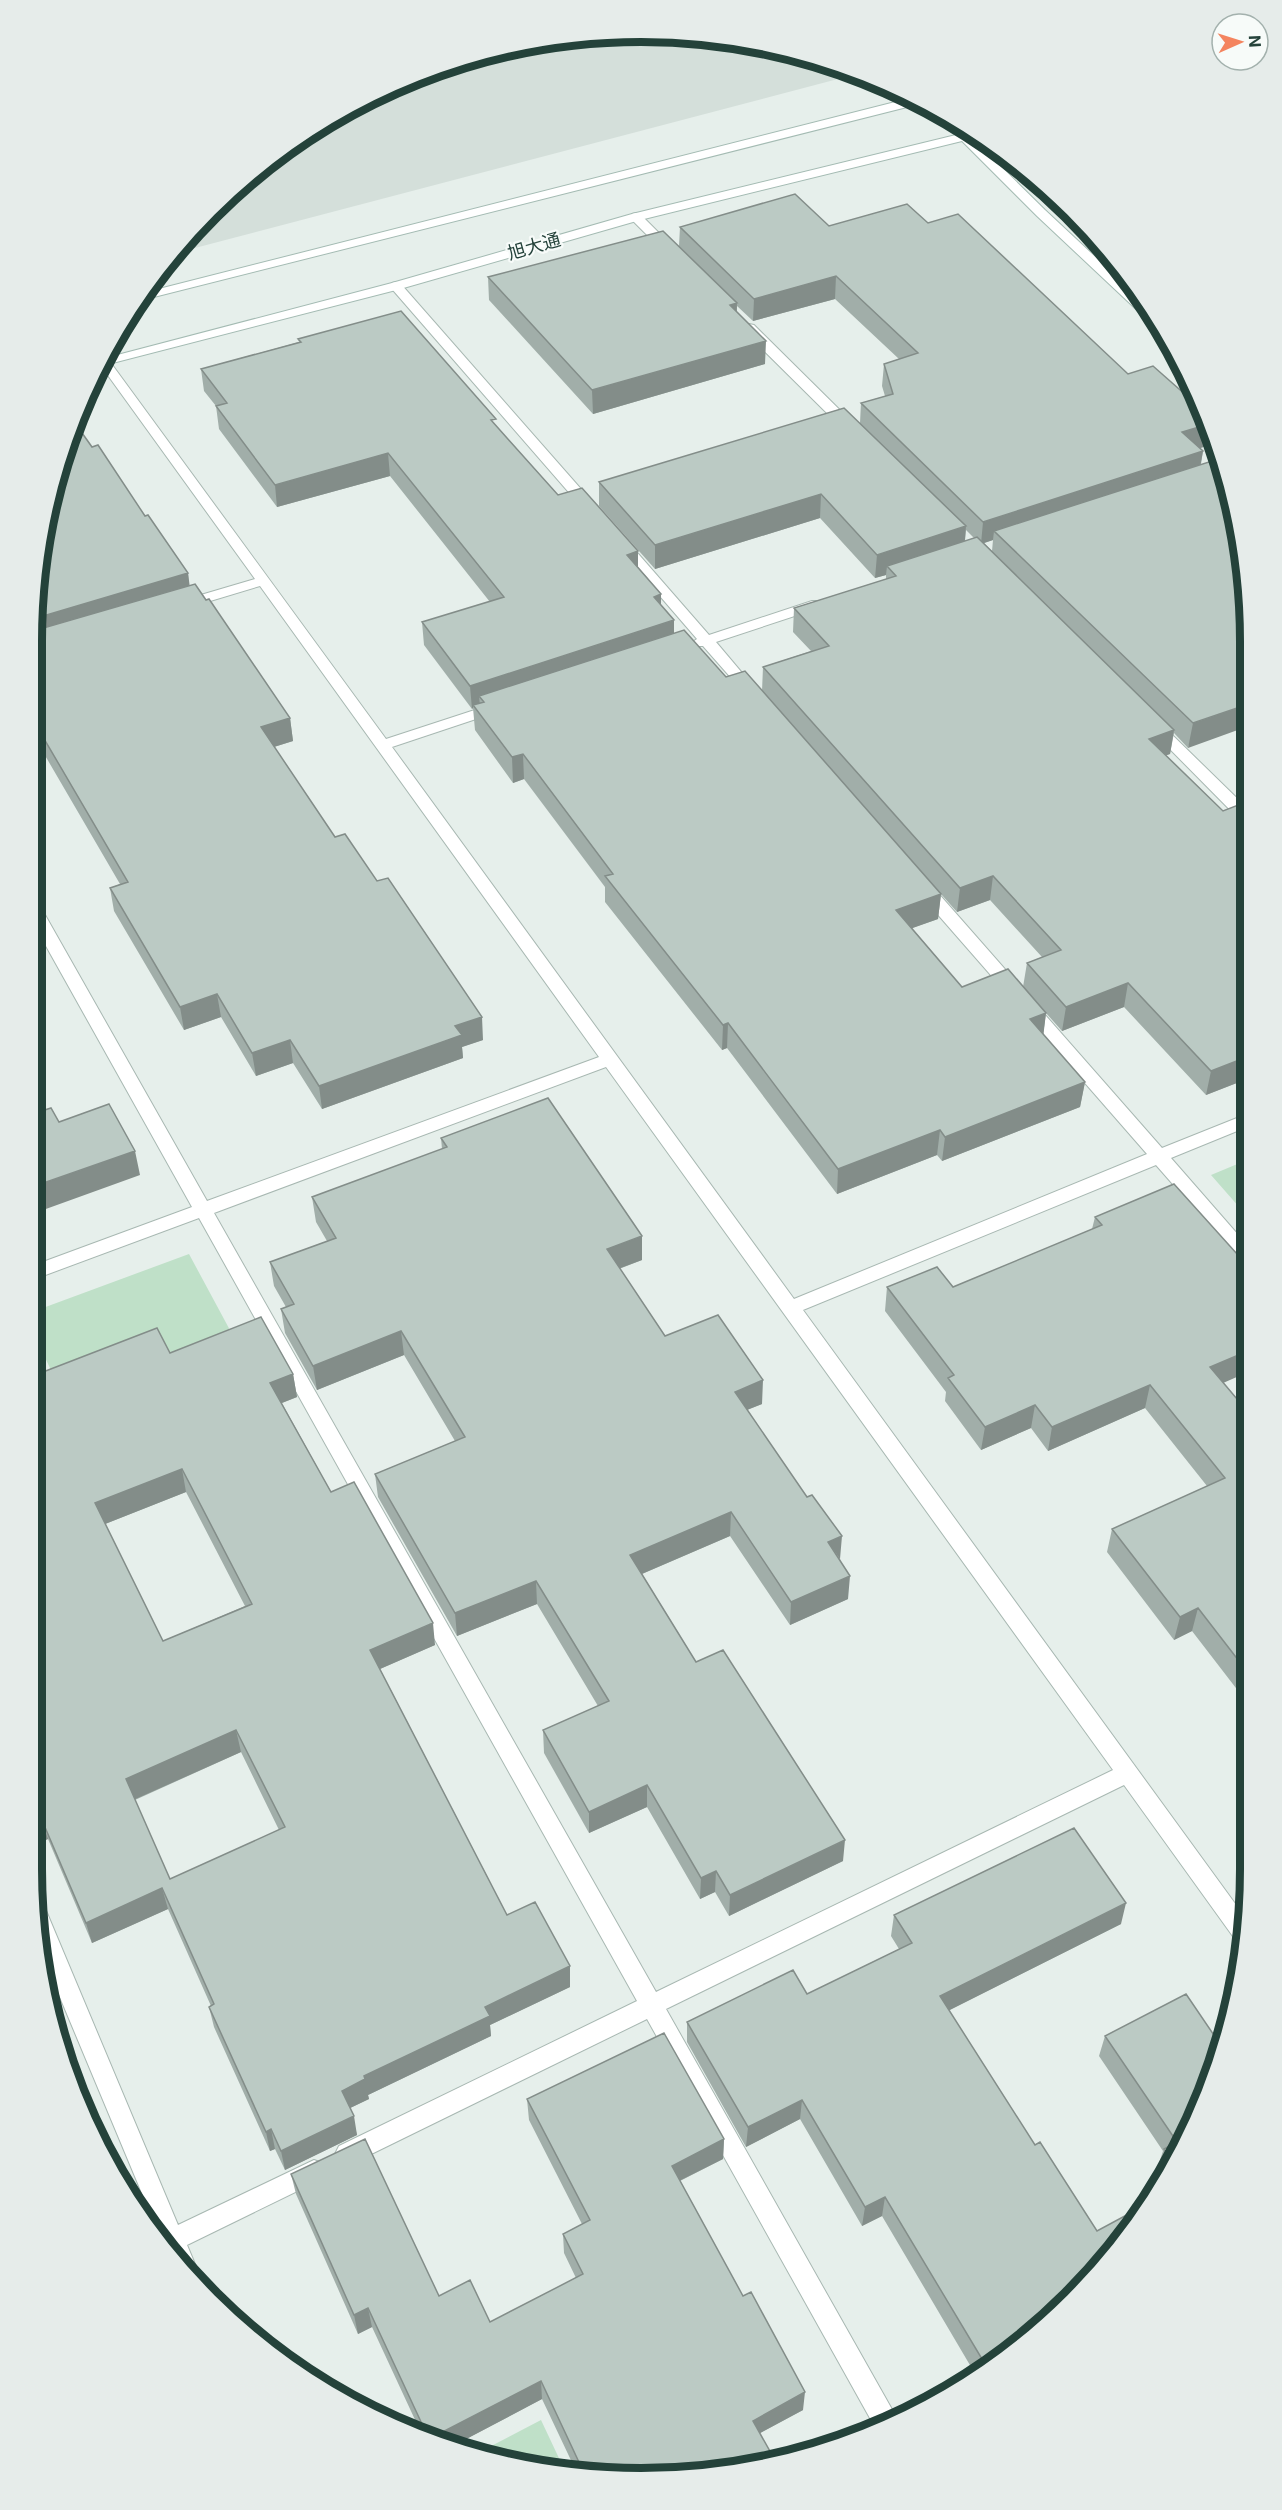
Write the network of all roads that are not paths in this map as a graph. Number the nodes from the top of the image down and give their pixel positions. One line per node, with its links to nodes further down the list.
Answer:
1 (905, 104): 7 (street)
2 (964, 137): 4 (street, 旭大通)
3 (976, 144): 8 (street)
4 (636, 217): 5 (street); 6 (street, 旭大通)
5 (679, 259)
6 (396, 286): 10 (street, 旭大通); 13 (street)
7 (152, 295)
8 (1131, 297)
9 (738, 318): 12 (street)
10 (113, 359)
11 (107, 369): 15 (street)
12 (866, 443)
13 (597, 516)
14 (613, 534): 18 (street)
15 (264, 581): 17 (street); 23 (street)
16 (830, 600): 18 (street)
17 (165, 610)
18 (706, 640): 19 (street); 20 (street)
19 (684, 647)
20 (761, 703)
21 (505, 705): 23 (street)
22 (1145, 717): 24 (street)
23 (382, 745): 27 (street)
24 (1240, 810)
25 (917, 880): 29 (street)
26 (42, 922): 30 (street)
27 (610, 1059): 30 (street); 33 (street)
28 (1240, 1123): 29 (street)
29 (1159, 1156): 31 (street); 33 (street)
30 (203, 1209): 32 (street); 37 (street)
31 (1240, 1249)
32 (42, 1269)
33 (789, 1308): 34 (street)
34 (1127, 1773): 35 (street); 37 (street)
35 (1237, 1924)
36 (46, 1938): 38 (street)
37 (651, 2006): 39 (street); 40 (street)
38 (161, 2227)
39 (171, 2240)
40 (883, 2416)

